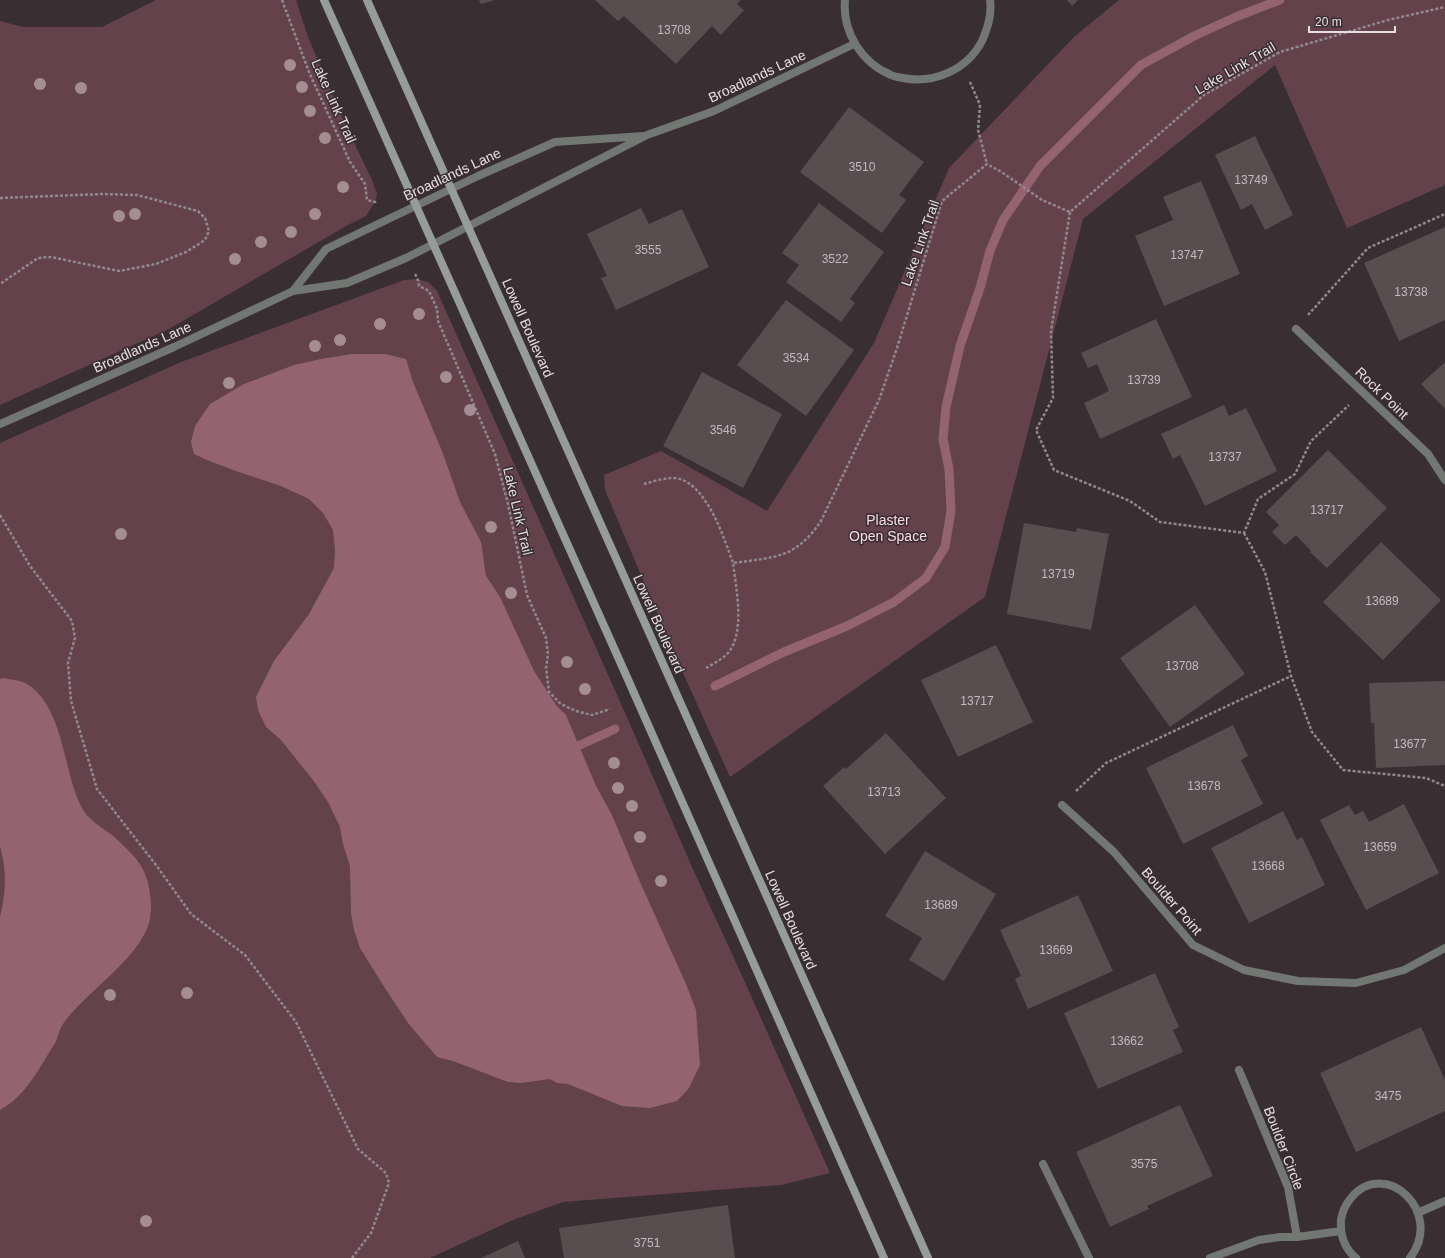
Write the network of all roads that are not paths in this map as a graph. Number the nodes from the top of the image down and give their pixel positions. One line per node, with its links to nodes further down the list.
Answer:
1 (324, 0): 8 (main road)
2 (367, 0): 7 (main road, Lowell Boulevard)
3 (845, 0): 5 (street)
4 (990, 0): 5 (street)
5 (854, 44): 6 (street, Broadlands Lane)
6 (647, 136): 7 (street, Broadlands Lane); 9 (street, Broadlands Lane)
7 (452, 189): 8 (street, Broadlands Lane); 9 (main road, Lowell Boulevard)
8 (416, 206): 10 (main road); 11 (street, Broadlands Lane)
9 (468, 226): 10 (street, Broadlands Lane); 24 (main road, Lowell Boulevard)
10 (433, 244): 11 (street, Broadlands Lane); 23 (main road)
11 (293, 290): 13 (street, Broadlands Lane)
12 (1296, 329): 14 (street, Rock Point)
13 (0, 424)
14 (1445, 480)
15 (1062, 805): 16 (street, Boulder Point)
16 (1445, 948)
17 (1239, 1070): 22 (street, Boulder Circle)
18 (1043, 1164): 25 (street)
19 (1445, 1201): 20 (street)
20 (1422, 1211): 21 (street); 28 (street)
21 (1341, 1231): 22 (street); 27 (street)
22 (1297, 1237): 26 (street)
23 (884, 1258)
24 (928, 1258)
25 (1089, 1258)
26 (1210, 1258)
27 (1356, 1258)
28 (1410, 1258)

